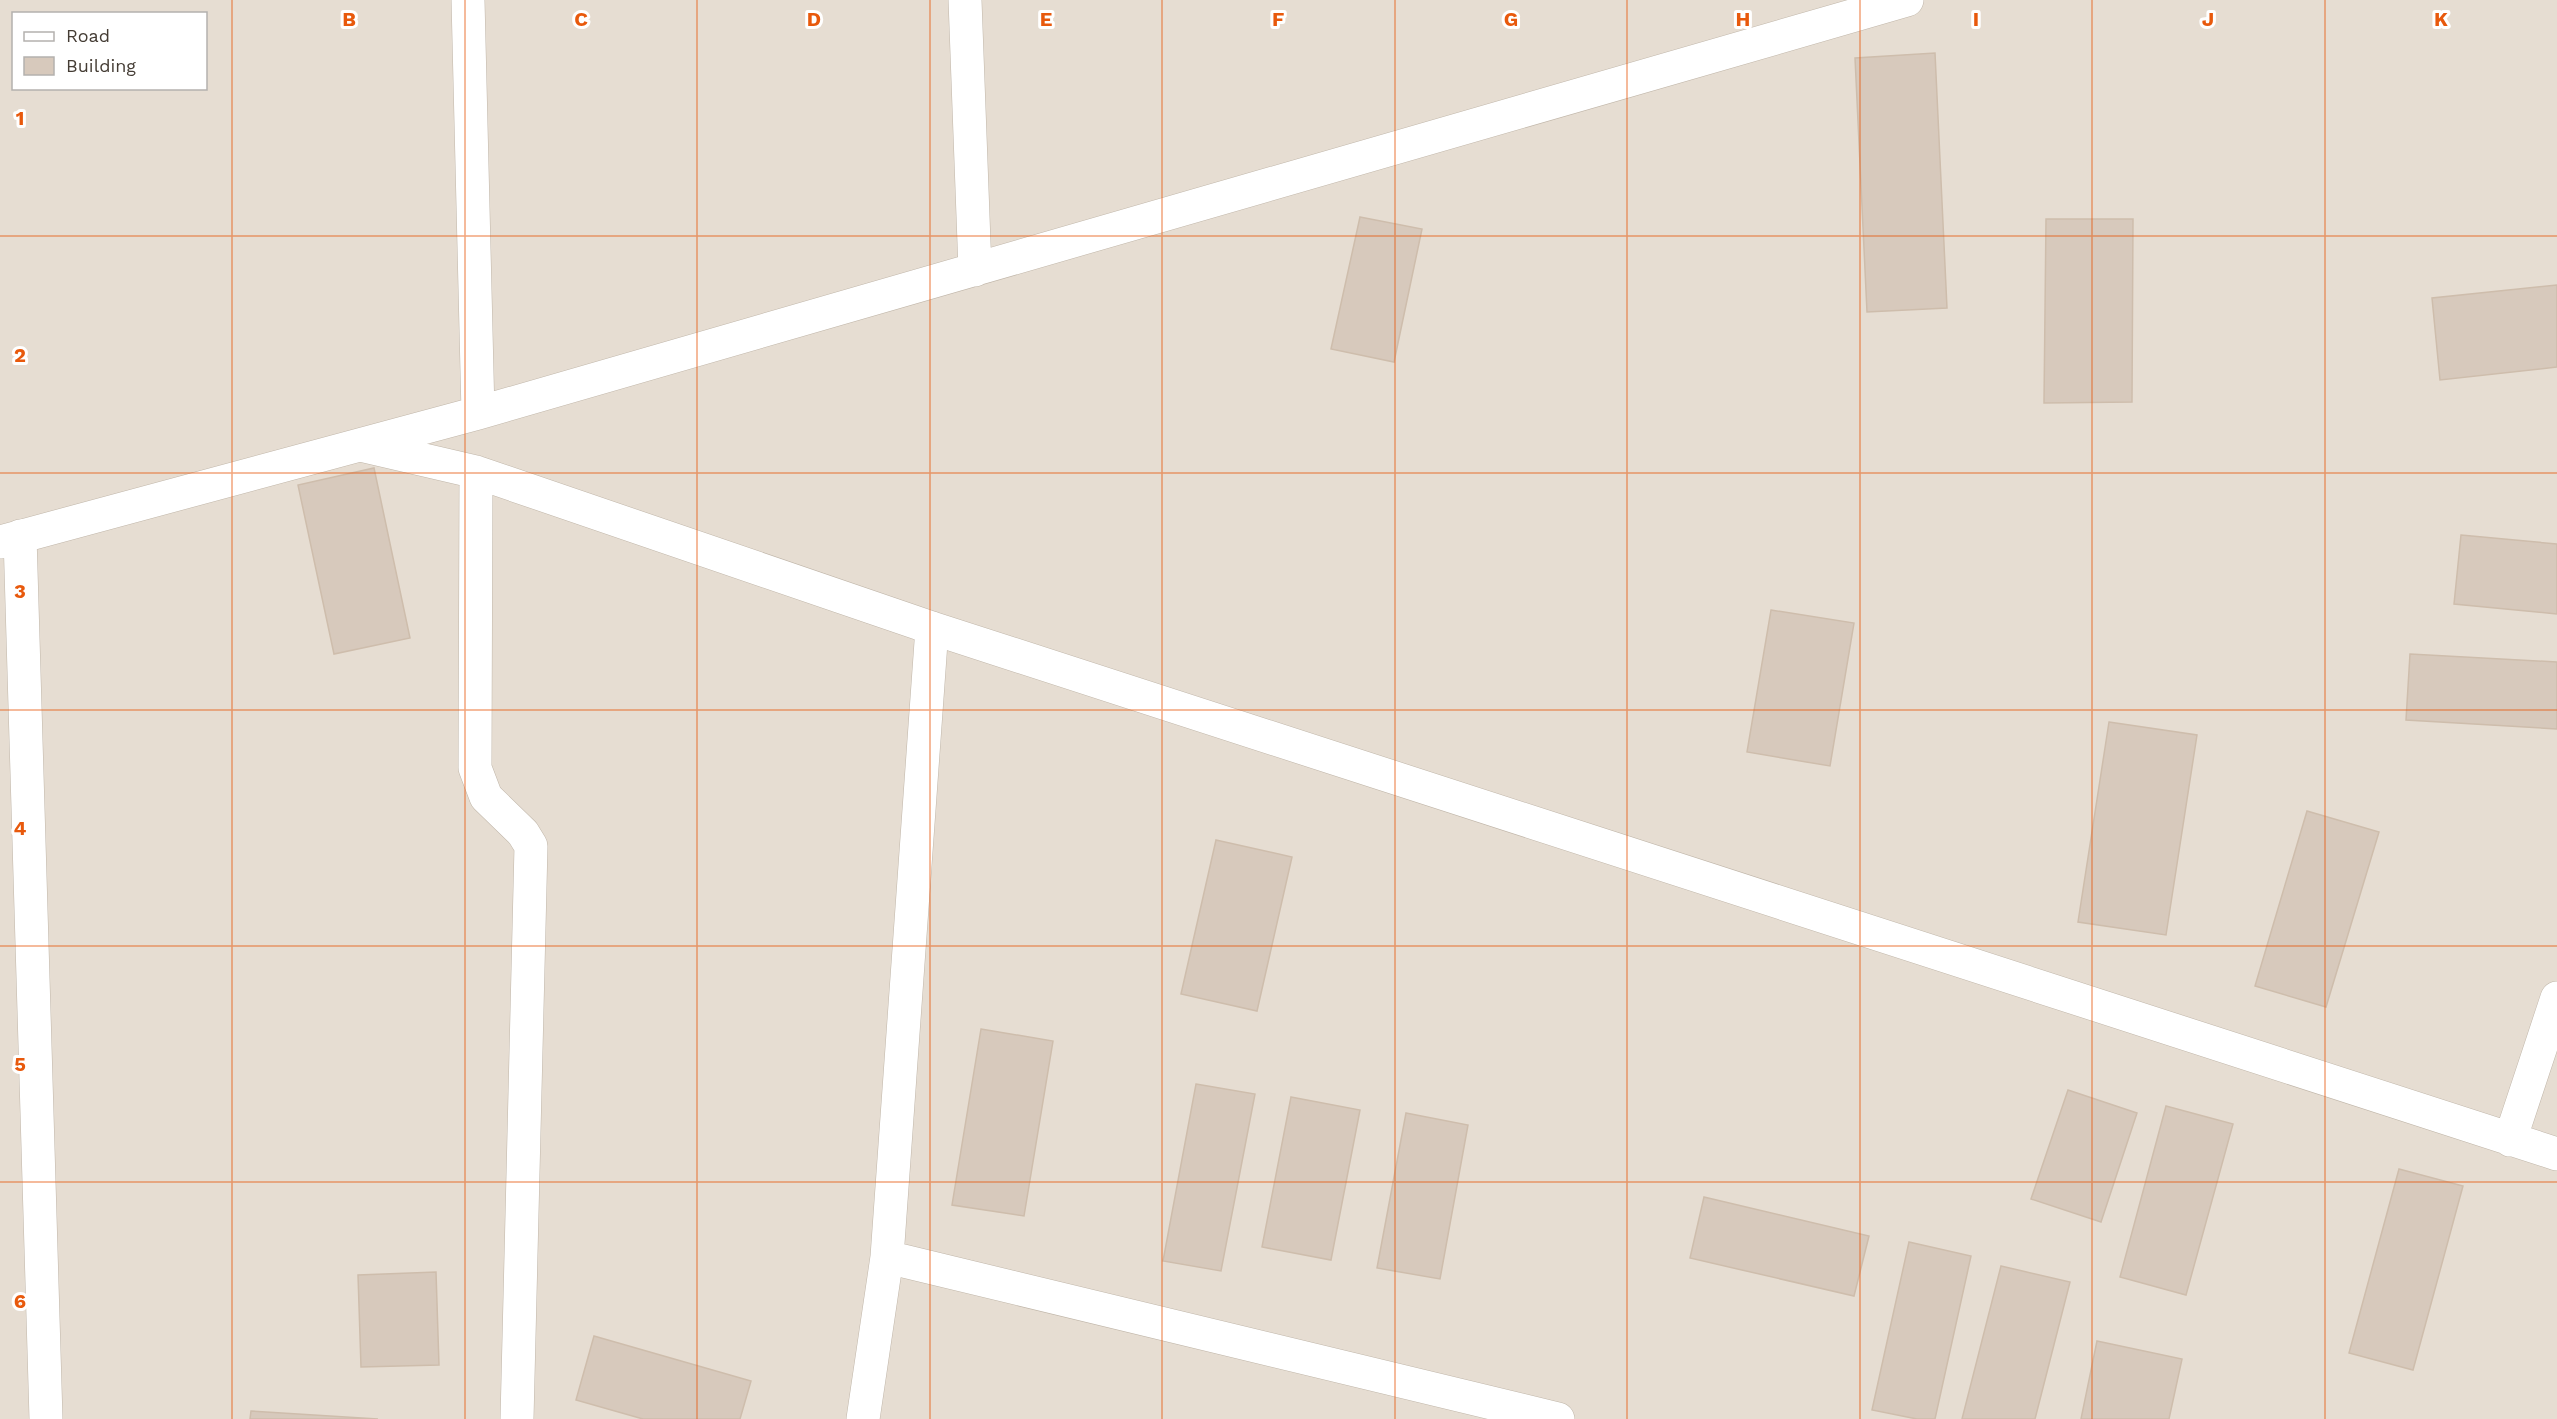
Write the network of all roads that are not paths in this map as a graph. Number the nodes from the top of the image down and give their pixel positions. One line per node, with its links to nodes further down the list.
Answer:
1 (468, 0): 5 (street)
2 (965, 0): 4 (street)
3 (1907, 0): 4 (street)
4 (975, 270): 5 (street)
5 (478, 413): 6 (street)
6 (360, 445): 7 (street); 8 (street)
7 (476, 472): 9 (street); 15 (street)
8 (10, 539): 14 (street)
9 (932, 628): 11 (street); 13 (street)
10 (2557, 998): 11 (street)
11 (2510, 1140): 12 (street)
12 (2557, 1154)
13 (887, 1257): 16 (street); 17 (street)
14 (46, 1419)
15 (517, 1419)
16 (863, 1419)
17 (1558, 1419)

